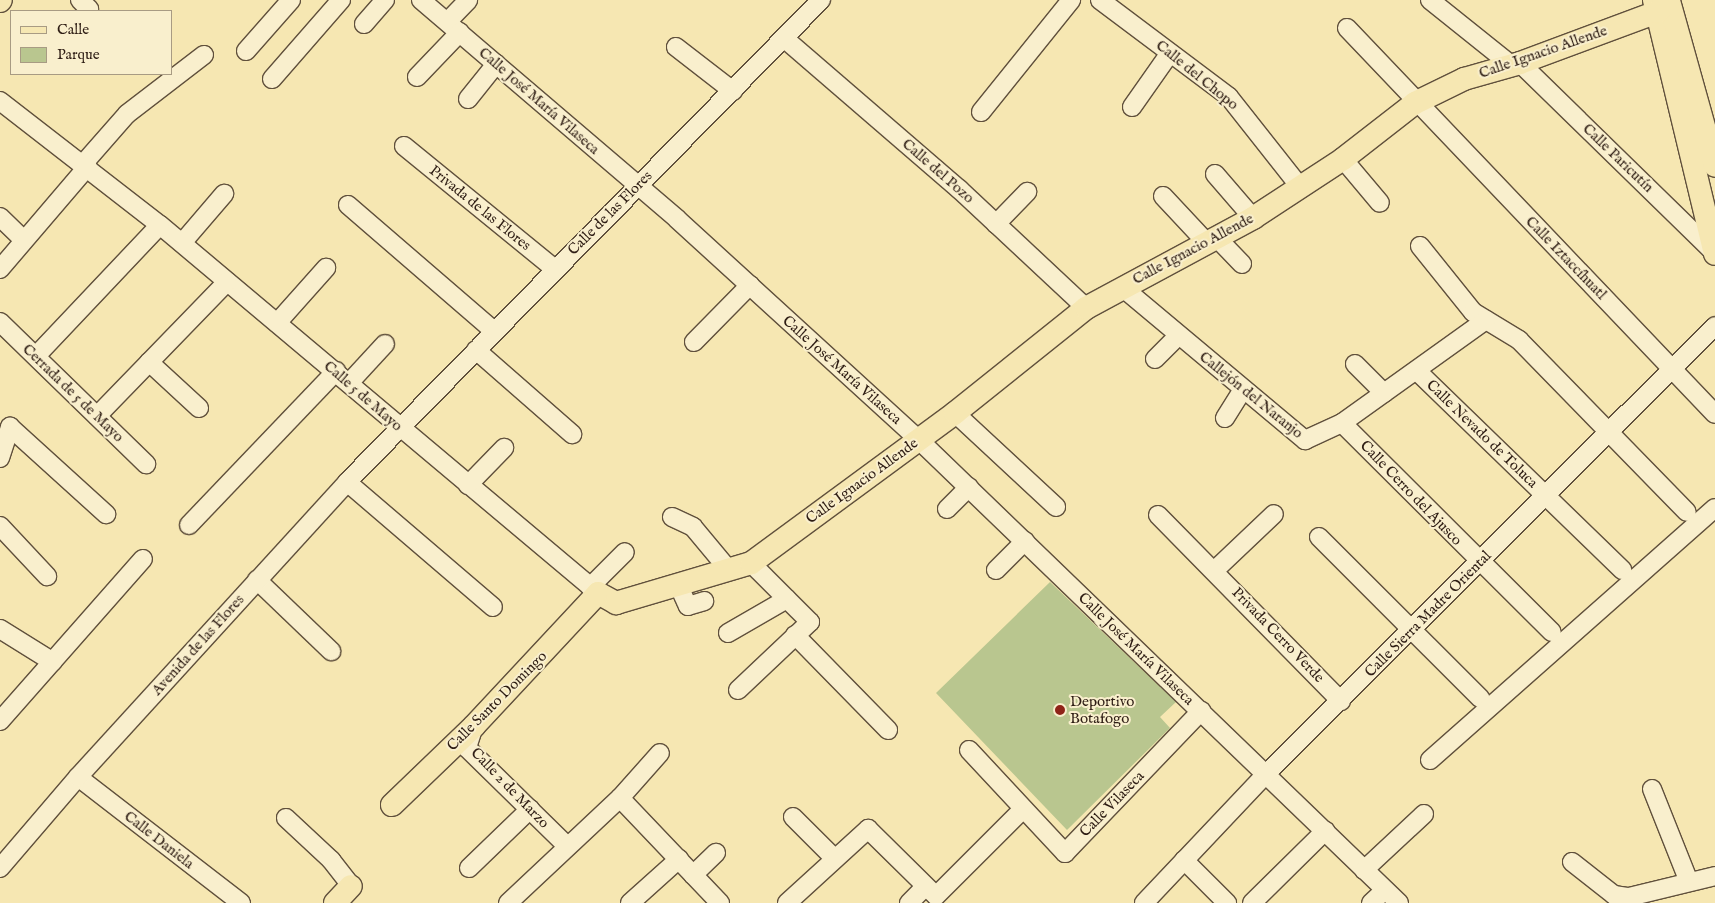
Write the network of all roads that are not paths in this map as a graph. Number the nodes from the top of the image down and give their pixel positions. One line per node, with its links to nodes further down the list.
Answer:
1 (291, 0): 16 (street)
2 (341, 0): 22 (street)
3 (385, 0): 11 (street)
4 (421, 0): 12 (street, Calle José María Vilaseca)
5 (468, 0): 12 (street)
6 (821, 0): 14 (street, Calle de las Flores)
7 (1071, 0): 28 (street)
8 (1100, 0): 17 (street, Calle del Chopo)
9 (1430, 0): 19 (street, Calle Paricutín)
10 (1662, 3): 19 (main road, Calle Ignacio Allende); 32 (main road); 49 (main road)
11 (364, 24)
12 (454, 27): 20 (street, Calle José María Vilaseca); 21 (street)
13 (1346, 28): 26 (street, Calle Iztaccíhuatl)
14 (785, 39): 23 (street, Calle de las Flores); 43 (street, Calle del Pozo)
15 (676, 48): 23 (street)
16 (246, 51)
17 (1170, 53): 27 (street); 35 (street, Calle del Chopo)
18 (204, 55): 31 (street)
19 (1515, 63): 26 (main road, Calle Ignacio Allende); 49 (street, Calle Paricutín)
20 (496, 64): 24 (street); 34 (street, Calle José María Vilaseca)
21 (417, 77)
22 (272, 80)
23 (733, 91): 34 (street, Calle de las Flores)
24 (468, 99)
25 (0, 101): 31 (street, Calle 5 de Mayo)
26 (1415, 103): 30 (main road, Calle Ignacio Allende); 71 (street, Calle Iztaccíhuatl)
27 (1132, 107)
28 (981, 112)
29 (404, 146): 53 (street, Privada de las Flores)
30 (1342, 159): 35 (main road, Calle Ignacio Allende); 39 (street)
31 (86, 165): 44 (street, Calle 5 de Mayo); 45 (street)
32 (1715, 166)
33 (1215, 174): 42 (street)
34 (636, 186): 53 (street, Calle de las Flores); 55 (street, Calle José María Vilaseca)
35 (1300, 187): 42 (main road, Calle Ignacio Allende)
36 (1027, 192): 43 (street)
37 (224, 194): 47 (street)
38 (1163, 196): 46 (street)
39 (1380, 203)
40 (348, 205): 62 (street)
41 (0, 217): 45 (street)
42 (1253, 218): 46 (main road, Calle Ignacio Allende)
43 (996, 224): 57 (street, Calle del Pozo)
44 (160, 225): 47 (street, Calle 5 de Mayo); 67 (street)
45 (24, 240): 52 (street)
46 (1212, 241): 50 (street); 56 (main road, Calle Ignacio Allende)
47 (182, 243): 54 (street, Calle 5 de Mayo)
48 (1420, 246): 58 (street)
49 (1715, 254)
50 (1242, 264)
51 (326, 268): 60 (street)
52 (0, 269)
53 (555, 269): 62 (street, Calle de las Flores)
54 (227, 282): 60 (street, Calle 5 de Mayo); 69 (street)
55 (750, 285): 64 (street); 86 (street, Calle José María Vilaseca)
56 (1122, 287): 57 (main road, Calle Ignacio Allende); 63 (street, Callejón del Naranjo)
57 (1086, 308): 78 (main road, Calle Ignacio Allende)
58 (1486, 320): 73 (street, Callejón del Naranjo); 84 (street)
59 (0, 322): 67 (street, Cerrada de 5 de Mayo)
60 (277, 323): 72 (street, Calle 5 de Mayo)
61 (1715, 326): 71 (street, Calle Sierra Madre Oriental)
62 (494, 331): 66 (street, Calle de las Flores)
63 (1178, 336): 68 (street); 75 (street, Callejón del Naranjo)
64 (694, 342)
65 (385, 344): 74 (street)
66 (476, 350): 83 (street, Calle de las Flores); 85 (street)
67 (36, 356): 80 (street, Cerrada de 5 de Mayo)
68 (1155, 359)
69 (149, 362): 77 (street); 80 (street)
70 (1355, 364): 76 (street)
71 (1673, 368): 79 (street, Calle Iztaccíhuatl); 84 (street, Calle Sierra Madre Oriental)
72 (336, 371): 74 (street, Calle 5 de Mayo); 102 (street)
73 (1416, 371): 76 (street, Callejón del Naranjo); 93 (street, Calle Nevado de Toluca)
74 (349, 383): 83 (street, Calle 5 de Mayo)
75 (1243, 389): 81 (street); 82 (street, Callejón del Naranjo)
76 (1384, 393): 82 (street, Callejón del Naranjo)
77 (199, 408)
78 (955, 413): 86 (main road, Calle Ignacio Allende); 94 (street)
79 (1715, 414)
80 (97, 416): 89 (street, Cerrada de 5 de Mayo)
81 (1225, 418)
82 (1342, 423): 109 (street, Calle Cerro del Ajusco)
83 (400, 427): 90 (street, Avenida de las Flores); 91 (street, Calle 5 de Mayo)
84 (1608, 432): 93 (street, Calle Sierra Madre Oriental); 97 (street)
85 (572, 434)
86 (919, 440): 92 (street, Calle José María Vilaseca); 108 (main road, Calle Ignacio Allende)
87 (504, 448): 91 (street)
88 (0, 458): 98 (street)
89 (146, 464)
90 (347, 482): 115 (street, Avenida de las Flores); 120 (street)
91 (468, 485): 117 (street, Calle 5 de Mayo)
92 (968, 487): 96 (street); 105 (street, Calle José María Vilaseca)
93 (1547, 496): 109 (street, Calle Sierra Madre Oriental); 113 (street, Calle Nevado de Toluca)
94 (1056, 507)
95 (1715, 508): 137 (street)
96 (947, 509)
97 (1687, 512)
98 (106, 514)
99 (1274, 514): 112 (street)
100 (1158, 515): 112 (street, Privada Cerro Verde)
101 (672, 517): 110 (street)
102 (189, 525)
103 (0, 526): 114 (street)
104 (1319, 537): 122 (street)
105 (1025, 541): 111 (street); 131 (street, Calle José María Vilaseca)
106 (625, 552): 117 (street)
107 (143, 559): 127 (street)
108 (751, 563): 110 (main road, Calle 5 de Mayo); 118 (street)
109 (1480, 563): 122 (street, Calle Sierra Madre Oriental); 123 (street, Calle Cerro del Ajusco)
110 (728, 569): 116 (main road, Calle 5 de Mayo)
111 (996, 570)
112 (1215, 570): 130 (street, Privada Cerro Verde)
113 (1622, 570)
114 (47, 576)
115 (257, 580): 126 (street); 139 (street, Avenida de las Flores)
116 (678, 584): 117 (main road, Calle 5 de Mayo); 119 (street)
117 (594, 590): 133 (main road, Calle Santo Domingo)
118 (787, 599): 124 (street); 125 (street)
119 (704, 601)
120 (493, 608)
121 (0, 629): 127 (street)
122 (1413, 629): 129 (street); 130 (street, Calle Sierra Madre Oriental)
123 (1552, 632)
124 (728, 633)
125 (795, 634): 128 (street); 134 (street)
126 (332, 651)
127 (53, 662): 132 (street)
128 (738, 690)
129 (1480, 698)
130 (1341, 700): 138 (street, Calle Sierra Madre Oriental)
131 (1201, 711): 138 (street, Calle José María Vilaseca); 144 (street, Calle Vilaseca)
132 (0, 721)
133 (474, 726): 142 (main road, Calle Santo Domingo); 143 (street, Calle 2 de Marzo)
134 (888, 730)
135 (969, 750): 144 (street, Calle Vilaseca)
136 (660, 754): 141 (street)
137 (1430, 760)
138 (1266, 774): 148 (street, Calle José María Vilaseca); 153 (street, Calle Sierra Madre Oriental)
139 (78, 777): 155 (street, Avenida de las Flores); 165 (street, Calle Daniela)
140 (1652, 789): 160 (street)
141 (620, 798): 149 (street); 151 (street)
142 (392, 805)
143 (530, 809): 149 (street, Calle 2 de Marzo); 156 (street)
144 (1023, 809): 162 (street)
145 (1424, 814): 157 (street)
146 (793, 817): 152 (street)
147 (286, 818): 161 (street)
148 (1325, 831): 157 (street, Calle José María Vilaseca); 173 (street)
149 (566, 845): 167 (street)
150 (716, 853): 158 (street)
151 (679, 859): 158 (street); 168 (street)
152 (835, 859): 162 (street); 164 (street)
153 (1184, 860): 171 (street, Calle Sierra Madre Oriental); 172 (street)
154 (1572, 862): 160 (street)
155 (0, 868)
156 (469, 868)
157 (1364, 870): 163 (street, Calle José María Vilaseca)
158 (693, 874): 169 (street)
159 (1715, 876): 160 (street)
160 (1689, 882)
161 (351, 886): 166 (main road)
162 (925, 888): 170 (street)
163 (1385, 890): 174 (street); 175 (street, Calle José María Vilaseca)
164 (791, 902)
165 (241, 903)
166 (335, 903)
167 (508, 903)
168 (630, 903)
169 (720, 903)
170 (909, 903)
171 (1144, 903)
172 (1227, 903)
173 (1252, 903)
174 (1371, 903)
175 (1399, 903)

